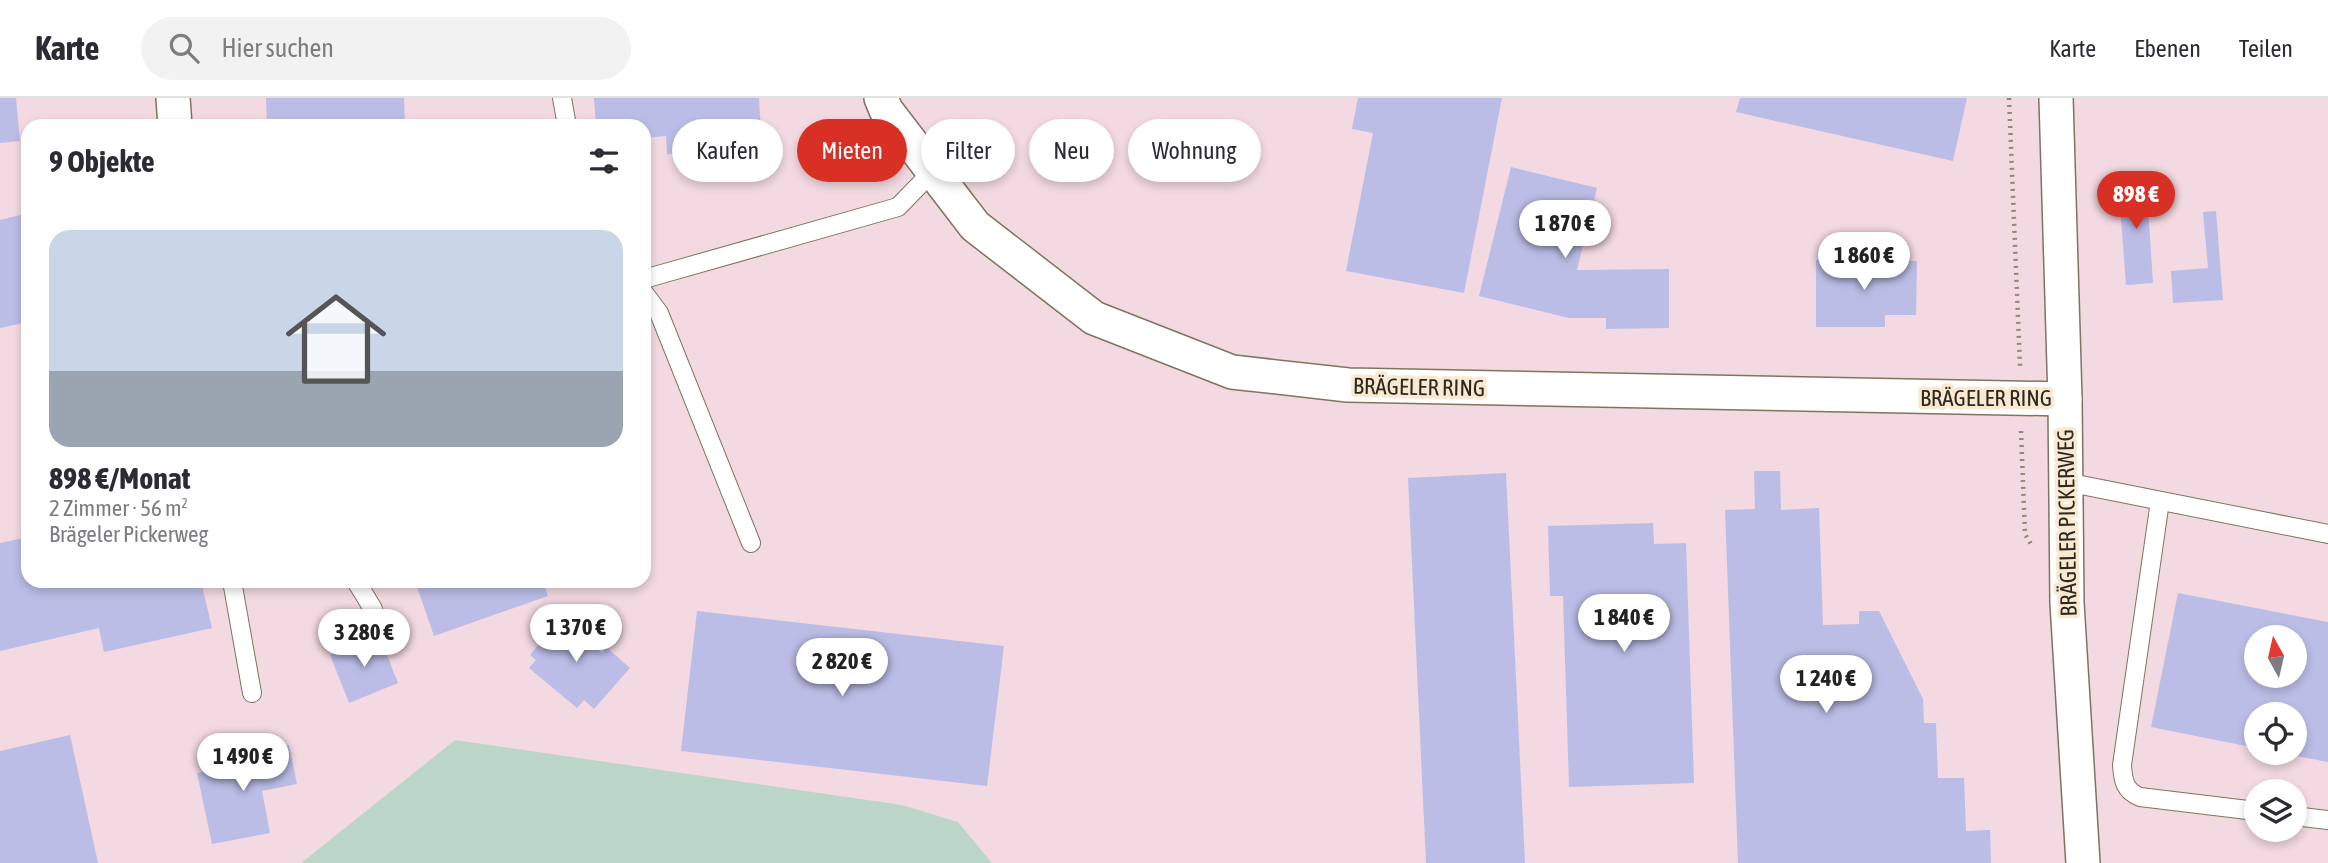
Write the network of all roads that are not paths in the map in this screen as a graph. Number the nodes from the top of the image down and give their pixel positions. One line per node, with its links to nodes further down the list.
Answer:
1 (173, 98): 5 (street)
2 (562, 98): 6 (lane)
3 (881, 98): 7 (street, BRÄGELER RING)
4 (2056, 98): 12 (street, BRÄGELER PICKERWEG)
5 (174, 119)
6 (566, 119)
7 (921, 155)
8 (922, 182): 10 (lane)
9 (941, 182): 12 (street, BRÄGELER RING)
10 (651, 277)
11 (651, 302): 16 (lane)
12 (2065, 399): 13 (street, BRÄGELER PICKERWEG)
13 (2066, 482): 14 (lane); 24 (street, BRÄGELER PICKERWEG)
14 (2160, 501): 15 (lane); 21 (lane)
15 (2328, 534)
16 (751, 543)
17 (233, 588): 20 (lane)
18 (360, 588): 19 (lane)
19 (373, 609)
20 (252, 693)
21 (2244, 810)
22 (2307, 818): 23 (lane)
23 (2328, 820)
24 (2083, 863)

